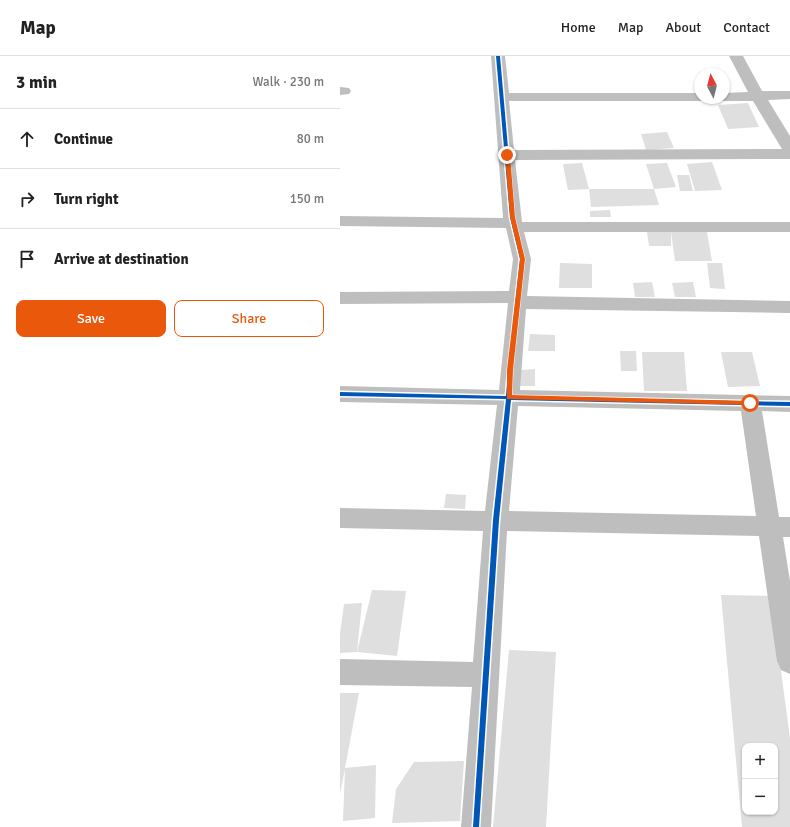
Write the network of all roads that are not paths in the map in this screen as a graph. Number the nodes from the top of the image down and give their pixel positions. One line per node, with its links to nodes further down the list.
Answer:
1 (498, 56): 4 (street)
2 (736, 56): 7 (street)
3 (790, 95): 7 (street)
4 (502, 97): 5 (street); 10 (street)
5 (694, 97)
6 (730, 97): 7 (street)
7 (759, 97): 8 (street)
8 (790, 149)
9 (790, 154): 10 (street)
10 (507, 155): 12 (street)
11 (340, 220): 12 (street)
12 (514, 225): 13 (street); 15 (street)
13 (790, 227)
14 (340, 298): 15 (street)
15 (517, 300): 16 (street); 18 (street)
16 (790, 306)
17 (340, 394): 18 (street)
18 (509, 398): 19 (street); 22 (street)
19 (750, 403): 20 (street); 23 (street)
20 (790, 404)
21 (340, 518): 22 (street)
22 (496, 520): 23 (street); 26 (street)
23 (779, 526): 24 (street)
24 (790, 660)
25 (340, 672): 26 (street)
26 (486, 675): 27 (street)
27 (476, 827)

